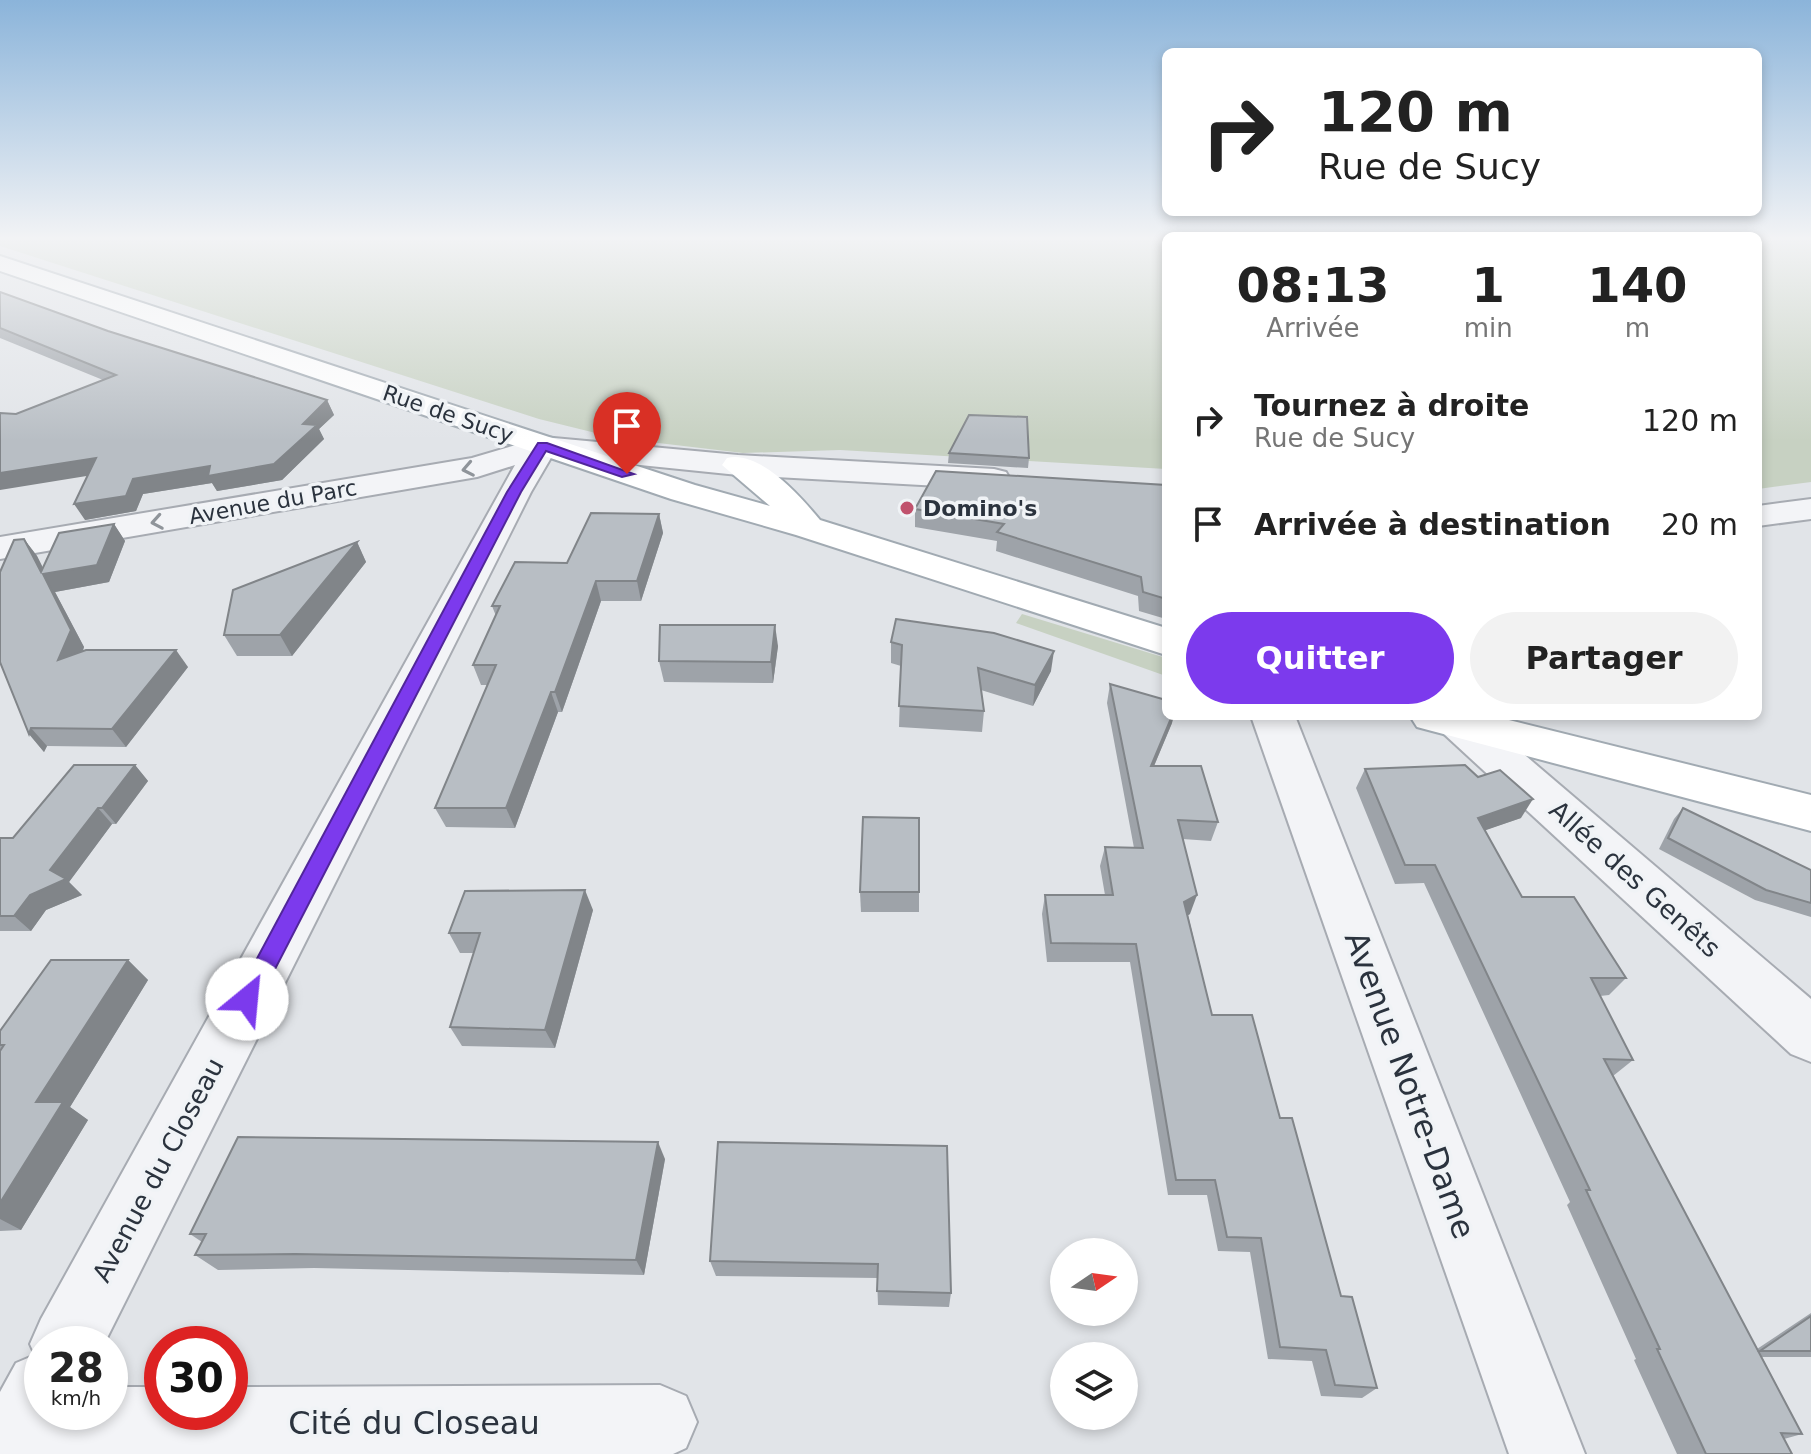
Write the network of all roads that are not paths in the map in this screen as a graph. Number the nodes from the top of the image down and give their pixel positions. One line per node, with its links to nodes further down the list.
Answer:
1 (124, 305): 2 (main road, Rue de Sucy)
2 (543, 446): 3 (street); 6 (main road, Rue de Sucy); 11 (street, Avenue du Parc, one-way to 11); 18 (street, Avenue du Closeau)
3 (738, 465): 4 (street); 7 (main road)
4 (857, 471): 5 (street); 7 (street)
5 (1030, 481)
6 (683, 492): 7 (street); 10 (main road, Rue de Sucy)
7 (776, 492): 10 (main road)
8 (1811, 509): 9 (street)
9 (1762, 515)
10 (808, 528): 12 (main road, Rue de Sucy)
11 (0, 548)
12 (1162, 641)
13 (1274, 720): 21 (street, Avenue Notre-Dame)
14 (1447, 720): 17 (street, Allée des Genêts)
15 (1450, 720): 16 (main road)
16 (1811, 813)
17 (1811, 1035)
18 (75, 1326)
19 (660, 1422): 20 (street, Cité du Closeau)
20 (128, 1423)
21 (1547, 1454)

